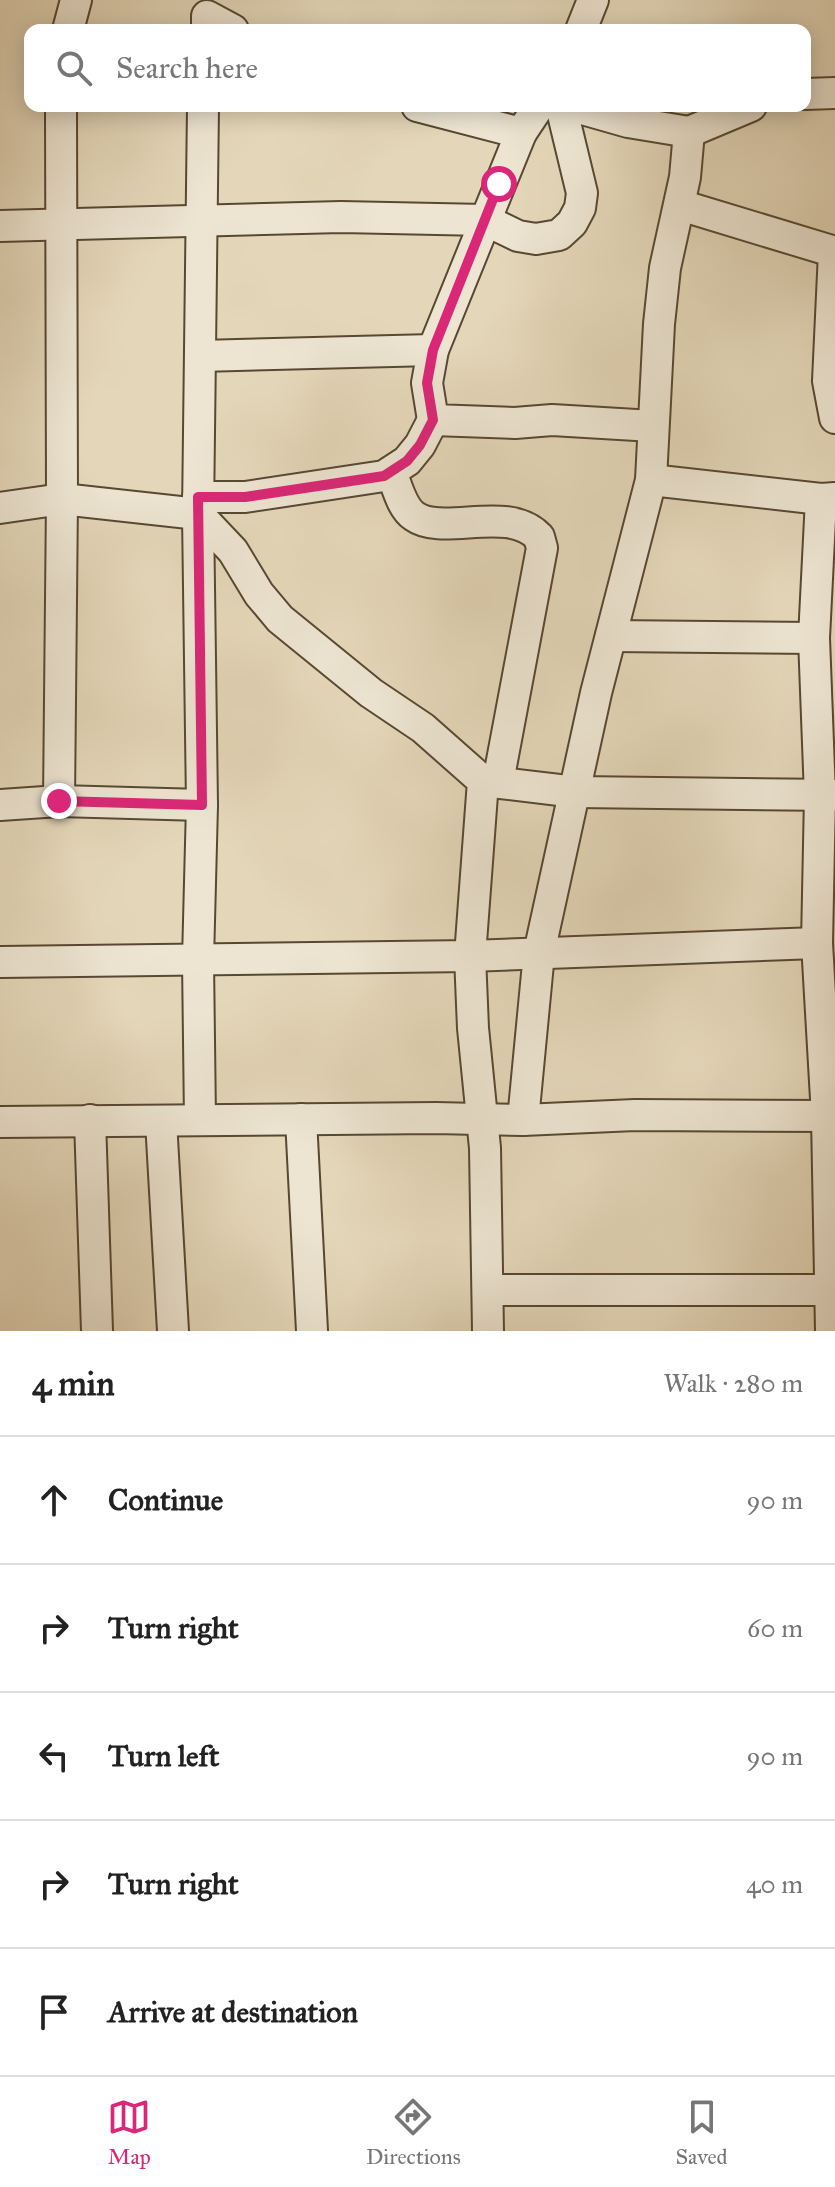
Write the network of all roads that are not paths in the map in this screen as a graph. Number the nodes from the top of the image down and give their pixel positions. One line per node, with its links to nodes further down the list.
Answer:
1 (76, 0): 3 (street)
2 (593, 0): 4 (street)
3 (70, 24)
4 (583, 24)
5 (835, 93): 6 (street)
6 (811, 94)
7 (61, 112): 19 (street)
8 (203, 112): 18 (street)
9 (440, 112): 15 (street)
10 (535, 112): 15 (street)
11 (562, 112): 17 (street)
12 (593, 112): 14 (street)
13 (737, 112): 14 (street)
14 (689, 132): 16 (street)
15 (521, 133): 17 (street)
16 (680, 205): 21 (street); 26 (street)
17 (485, 220): 18 (street); 22 (street)
18 (200, 221): 19 (street); 23 (street)
19 (61, 223): 20 (street); 29 (street)
20 (0, 226)
21 (834, 252): 24 (street)
22 (433, 350): 23 (street); 25 (street)
23 (200, 356): 31 (street)
24 (835, 418)
25 (433, 420): 26 (street); 27 (street)
26 (653, 426): 28 (street)
27 (391, 472): 31 (street); 35 (street)
28 (651, 480): 30 (street); 33 (street)
29 (62, 499): 31 (street); 32 (street); 38 (street)
30 (828, 499): 34 (street)
31 (198, 505): 35 (street); 40 (street)
32 (0, 508)
33 (611, 636): 34 (street); 36 (street)
34 (814, 638): 37 (street)
35 (491, 782): 36 (street); 43 (street)
36 (576, 792): 37 (street); 42 (street)
37 (827, 796): 41 (street)
38 (59, 801): 39 (street); 40 (street)
39 (0, 805)
40 (202, 805): 44 (street)
41 (817, 943): 42 (street); 46 (street)
42 (539, 953): 43 (street); 51 (street)
43 (470, 956): 44 (street); 50 (street)
44 (198, 960): 45 (street); 49 (street)
45 (0, 962)
46 (831, 1116): 51 (street); 55 (street)
47 (301, 1119): 49 (street); 50 (street); 58 (street)
48 (90, 1120): 52 (street); 53 (street); 56 (street)
49 (200, 1120): 52 (street)
50 (483, 1120): 51 (street); 54 (street)
51 (523, 1120)
52 (161, 1121): 57 (street)
53 (0, 1122)
54 (488, 1290): 55 (street); 59 (street)
55 (830, 1290): 60 (street)
56 (97, 1331)
57 (173, 1331)
58 (312, 1331)
59 (488, 1331)
60 (831, 1331)

